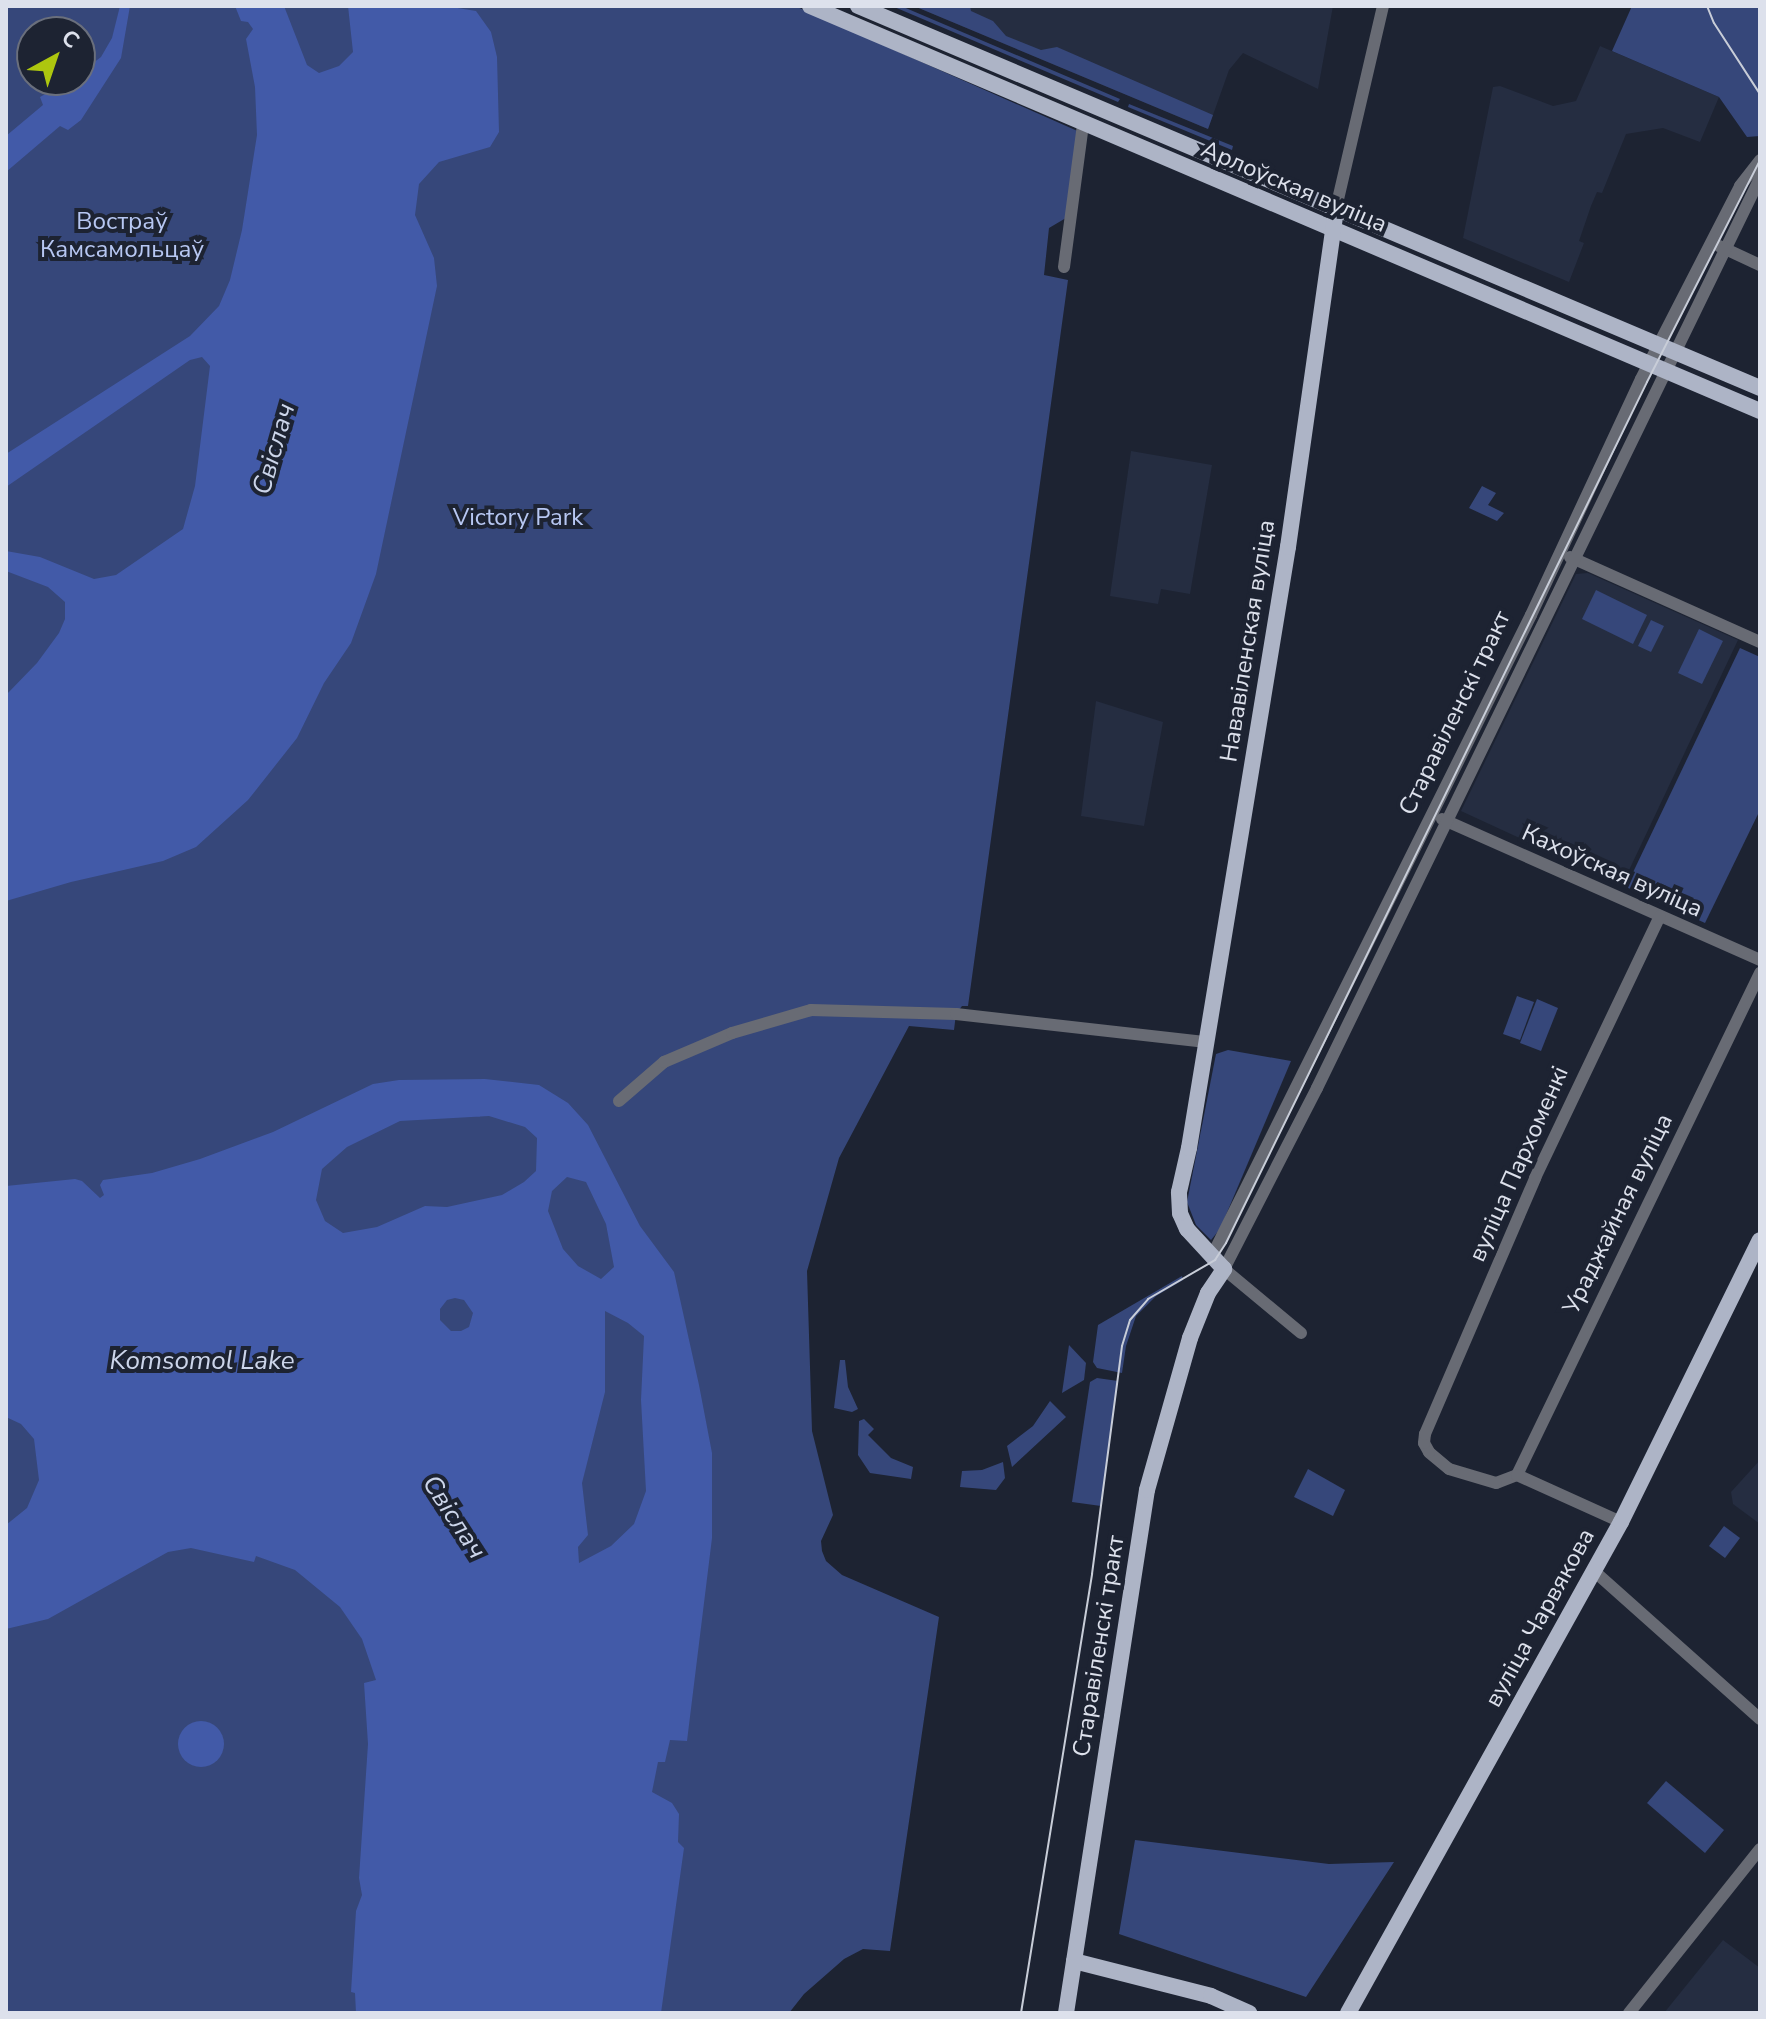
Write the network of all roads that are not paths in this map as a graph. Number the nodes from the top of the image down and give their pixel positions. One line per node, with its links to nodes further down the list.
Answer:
1 (810, 6): 4 (main road, Арлоўская вуліца)
2 (858, 6): 7 (main road, Арлоўская вуліца)
3 (1383, 6): 7 (street, Нававіленская вуліца)
4 (1083, 124): 8 (main road, Арлоўская вуліца); 12 (street)
5 (1760, 160): 9 (street, Старавіленскі тракт)
6 (1760, 178): 10 (street, Старавіленскі тракт)
7 (1336, 208): 8 (main road, Нававіленская вуліца); 13 (main road, Арлоўская вуліца)
8 (1333, 228): 14 (main road, Арлоўская вуліца); 29 (main road, Нававіленская вуліца)
9 (1712, 243): 10 (street); 15 (street, Старавіленскі тракт)
10 (1725, 249): 11 (street); 16 (street, Старавіленскі тракт)
11 (1760, 265)
12 (1064, 267)
13 (1586, 313): 14 (main road); 15 (main road, Арлоўская вуліца)
14 (1577, 332): 17 (main road, Арлоўская вуліца)
15 (1660, 344): 16 (main road, Арлоўская вуліца); 17 (street, Старавіленскі тракт)
16 (1676, 351): 18 (street, Старавіленскі тракт); 19 (main road, Арлоўская вуліца)
17 (1649, 363): 18 (main road, Арлоўская вуліца); 21 (street, Старавіленскі тракт)
18 (1666, 370): 20 (main road, Арлоўская вуліца); 22 (street, Старавіленскі тракт)
19 (1760, 388)
20 (1760, 411)
21 (1559, 552): 22 (street); 24 (street, Старавіленскі тракт)
22 (1574, 559): 23 (street); 25 (street, Старавіленскі тракт)
23 (1760, 642)
24 (1432, 813): 25 (street, Кахоўская вуліца); 32 (street, Старавіленскі тракт)
25 (1447, 822): 26 (street, Кахоўская вуліца); 33 (street, Старавіленскі тракт)
26 (1660, 916): 27 (street, Кахоўская вуліца); 36 (street, вуліца Пархоменкі)
27 (1760, 960)
28 (1760, 973): 36 (street, Ураджайная вуліца)
29 (1206, 1042): 30 (street); 32 (main road, Нававіленская вуліца)
30 (619, 1101)
31 (1760, 1240): 37 (main road, вуліца Чарвякова)
32 (1212, 1256): 33 (main road, Нававіленская вуліца); 34 (main road, Старавіленскі тракт)
33 (1224, 1269): 34 (main road, Старавіленскі тракт); 35 (street)
34 (1208, 1293): 41 (main road, Старавіленскі тракт)
35 (1301, 1333)
36 (1517, 1475): 37 (street)
37 (1621, 1522): 38 (main road, вуліца Чарвякова)
38 (1594, 1571): 39 (street); 44 (main road, вуліца Чарвякова)
39 (1760, 1719)
40 (1760, 1849): 45 (street)
41 (1074, 1961): 42 (main road, Старавіленскі тракт); 43 (main road)
42 (1066, 2013)
43 (1249, 2013)
44 (1348, 2013)
45 (1629, 2013)

